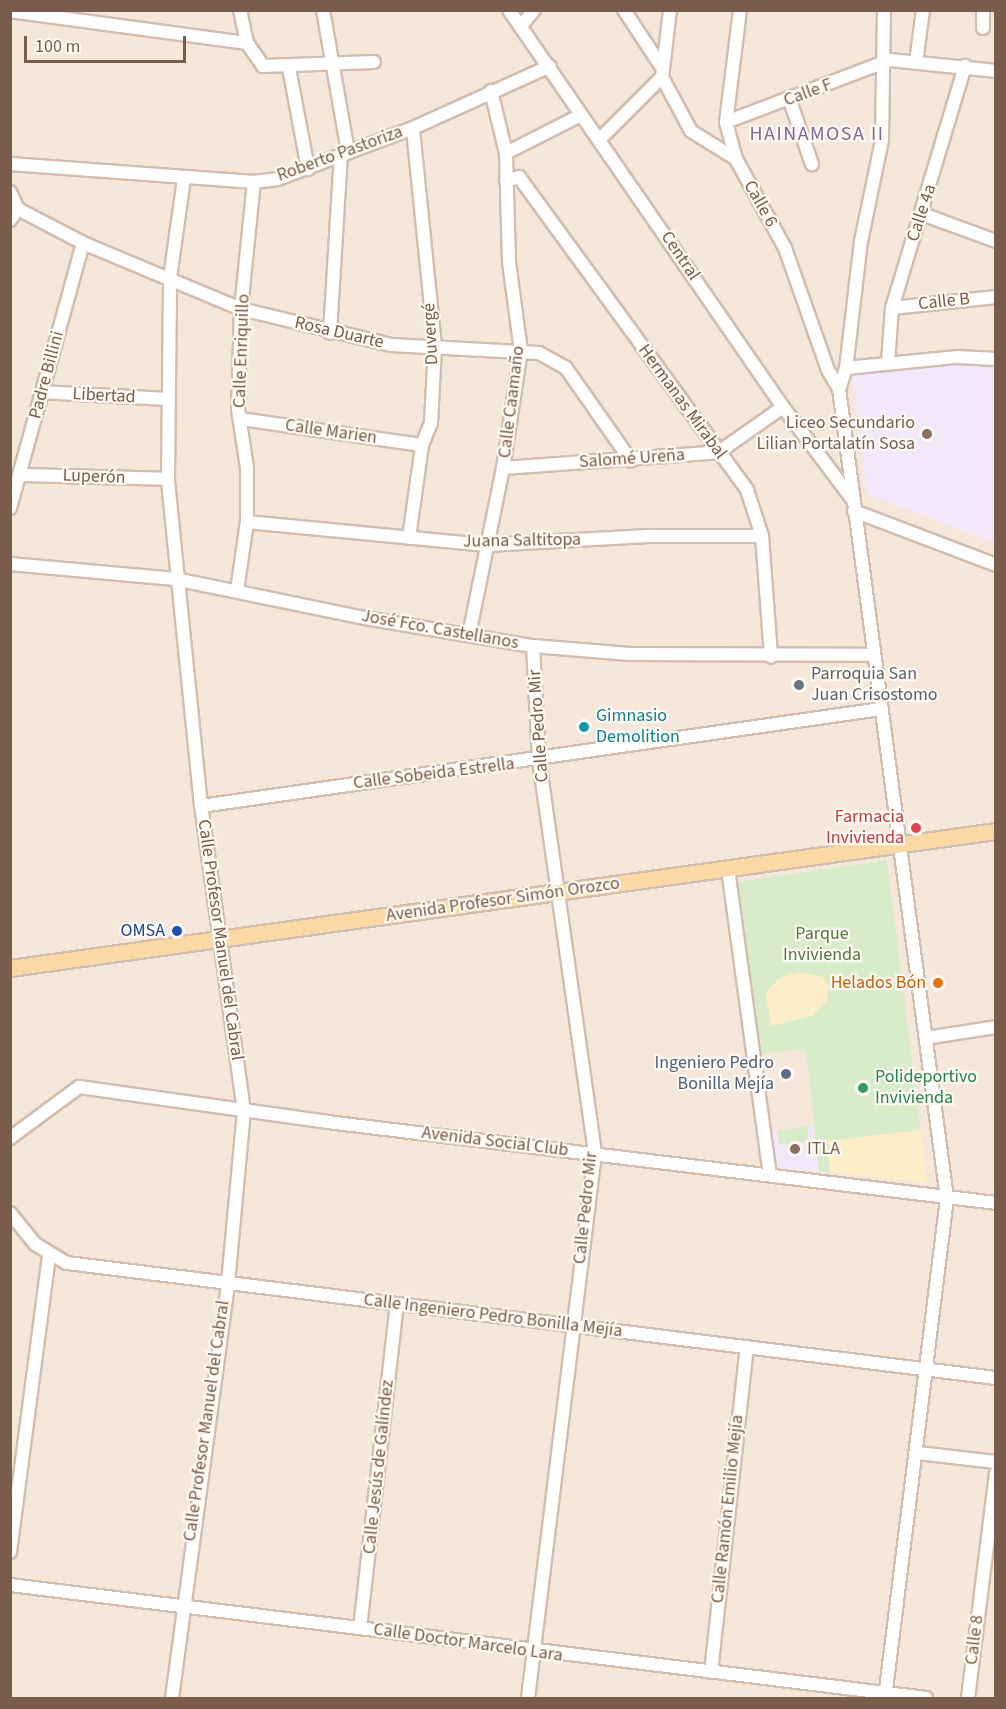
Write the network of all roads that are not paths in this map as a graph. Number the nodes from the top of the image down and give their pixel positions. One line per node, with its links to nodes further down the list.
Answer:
1 (240, 10): 14 (street)
2 (323, 10): 18 (street)
3 (509, 10): 12 (street, Central)
4 (534, 10): 12 (street)
5 (624, 10): 22 (street)
6 (670, 10): 22 (street)
7 (740, 10): 27 (street, Calle 6)
8 (884, 10): 17 (street)
9 (923, 10): 16 (street)
10 (983, 10): 13 (street)
11 (10, 11): 14 (street)
12 (521, 26): 19 (street, Central)
13 (983, 28)
14 (247, 43): 21 (street)
15 (374, 62): 18 (street)
16 (916, 62): 17 (street); 20 (street)
17 (885, 63): 25 (street, Calle F); 54 (street)
18 (334, 66): 21 (street); 30 (street)
19 (550, 66): 24 (street, Roberto Pastoriza); 26 (street, Central)
20 (965, 66): 23 (street); 41 (street, Calle 4a)
21 (289, 68): 35 (street)
22 (662, 71): 29 (street); 32 (street)
23 (996, 71)
24 (490, 91): 28 (street, Roberto Pastoriza); 31 (street, Calle Caamaño)
25 (790, 101): 27 (street, Calle F); 34 (street)
26 (581, 114): 29 (street, Central); 31 (street)
27 (726, 122): 32 (street, Calle 6)
28 (413, 128): 30 (street, Roberto Pastoriza); 50 (street, Duvergé)
29 (600, 140): 58 (street, Central)
30 (344, 153): 35 (street, Roberto Pastoriza); 49 (street)
31 (506, 153): 37 (street, Calle Caamaño)
32 (736, 159): 55 (street, Calle 6)
33 (10, 164): 36 (street, Roberto Pastoriza)
34 (812, 164)
35 (308, 169): 38 (street, Roberto Pastoriza)
36 (184, 178): 38 (street, Roberto Pastoriza); 45 (street, Calle Profesor Manuel del Cabral)
37 (506, 181): 51 (street, Calle Caamaño); 61 (street, Hermanas Mirabal)
38 (254, 182): 48 (street, Calle Enriquillo)
39 (10, 192): 40 (street)
40 (18, 208): 42 (street); 44 (street, Rosa Duarte)
41 (922, 214): 43 (street); 47 (street, Calle 4a)
42 (10, 220)
43 (996, 241)
44 (83, 243): 45 (street, Rosa Duarte); 56 (street, Padre Billini)
45 (170, 278): 48 (street, Rosa Duarte); 57 (street, Calle Profesor Manuel del Cabral)
46 (996, 297): 47 (street, Calle B)
47 (892, 308): 53 (street, Calle 4a)
48 (241, 309): 49 (street, Rosa Duarte); 59 (street, Calle Enriquillo)
49 (330, 333): 50 (street, Rosa Duarte)
50 (435, 346): 51 (street, Rosa Duarte); 60 (street, Duvergé)
51 (521, 351): 62 (street, Rosa Duarte); 63 (street, Calle Caamaño)
52 (996, 359): 53 (street)
53 (888, 362): 54 (street)
54 (846, 368): 55 (street)
55 (839, 389): 66 (street)
56 (42, 392): 57 (street, Libertad); 64 (street, Padre Billini)
57 (166, 399): 65 (street, Calle Profesor Manuel del Cabral)
58 (783, 407): 61 (street, Salomé Ureña); 66 (street, Central)
59 (241, 418): 60 (street, Calle Marien); 68 (street, Calle Enriquillo)
60 (422, 445): 70 (street, Duvergé)
61 (719, 452): 62 (street, Salomé Ureña); 69 (street, Hermanas Mirabal)
62 (631, 461): 63 (street, Salomé Ureña)
63 (503, 468): 71 (street, Calle Caamaño)
64 (20, 475): 65 (street, Luperón); 67 (street, Padre Billini)
65 (168, 479): 74 (street, Calle Profesor Manuel del Cabral)
66 (854, 505): 73 (street); 78 (street)
67 (10, 508)
68 (247, 522): 70 (street, Juana Saltitopa); 75 (street, Calle Enriquillo)
69 (762, 536): 71 (street, Juana Saltitopa); 79 (street, Hermanas Mirabal)
70 (409, 538): 71 (street, Juana Saltitopa)
71 (487, 545): 76 (street, Calle Caamaño)
72 (10, 564): 74 (street, José Fco. Castellanos)
73 (996, 565)
74 (175, 579): 75 (street, José Fco. Castellanos); 82 (street, Calle Profesor Manuel del Cabral)
75 (237, 591): 76 (street, José Fco. Castellanos)
76 (469, 635): 77 (street, José Fco. Castellanos)
77 (533, 646): 79 (street, José Fco. Castellanos); 81 (street, Calle Pedro Mir)
78 (874, 655): 79 (street, José Fco. Castellanos); 80 (street)
79 (771, 657)
80 (881, 709): 81 (street, Calle Sobeida Estrella); 84 (street)
81 (539, 760): 82 (street, Calle Sobeida Estrella); 86 (street, Calle Pedro Mir)
82 (201, 806): 87 (street, Calle Profesor Manuel del Cabral)
83 (996, 831): 84 (main road, Avenida Profesor Simón Orozco)
84 (900, 844): 85 (main road, Avenida Profesor Simón Orozco); 90 (street)
85 (728, 868): 86 (main road, Avenida Profesor Simón Orozco); 94 (street)
86 (560, 893): 87 (main road, Avenida Profesor Simón Orozco); 93 (street, Calle Pedro Mir)
87 (222, 938): 88 (main road, Avenida Profesor Simón Orozco); 91 (street, Calle Profesor Manuel del Cabral)
88 (10, 968)
89 (996, 1028): 90 (street)
90 (926, 1038): 95 (street)
91 (244, 1111): 92 (street, Avenida Social Club); 93 (street, Avenida Social Club); 99 (street, Calle Profesor Manuel del Cabral)
92 (10, 1138)
93 (595, 1153): 94 (street, Avenida Social Club); 101 (street, Calle Pedro Mir)
94 (770, 1174): 95 (street, Avenida Social Club)
95 (948, 1198): 96 (street, Avenida Social Club); 103 (street)
96 (996, 1203)
97 (10, 1213): 98 (street, Calle Ingeniero Pedro Bonilla Mejía)
98 (49, 1255): 99 (street, Calle Ingeniero Pedro Bonilla Mejía); 108 (street)
99 (228, 1283): 100 (street, Calle Ingeniero Pedro Bonilla Mejía); 110 (street, Calle Profesor Manuel del Cabral)
100 (397, 1305): 101 (street, Calle Ingeniero Pedro Bonilla Mejía); 111 (street, Calle Jesús de Galíndez)
101 (573, 1326): 102 (street, Calle Ingeniero Pedro Bonilla Mejía); 112 (street, Calle Pedro Mir)
102 (747, 1347): 103 (street, Calle Ingeniero Pedro Bonilla Mejía); 113 (street, Calle Ramón Emilio Mejía)
103 (927, 1369): 104 (street, Calle Ingeniero Pedro Bonilla Mejía); 105 (street)
104 (996, 1378)
105 (917, 1454): 106 (street); 114 (street)
106 (996, 1462)
107 (996, 1473): 118 (street, Calle 8)
108 (10, 1552)
109 (10, 1585): 110 (street, Calle Doctor Marcelo Lara)
110 (182, 1604): 111 (street, Calle Doctor Marcelo Lara); 115 (street, Calle Profesor Manuel del Cabral)
111 (360, 1628): 112 (street, Calle Doctor Marcelo Lara)
112 (534, 1652): 113 (street, Calle Doctor Marcelo Lara); 116 (street, Calle Pedro Mir)
113 (711, 1672): 114 (street, Calle Doctor Marcelo Lara)
114 (885, 1696): 117 (street, Calle Doctor Marcelo Lara)
115 (172, 1698)
116 (528, 1698)
117 (926, 1698)
118 (968, 1698)

